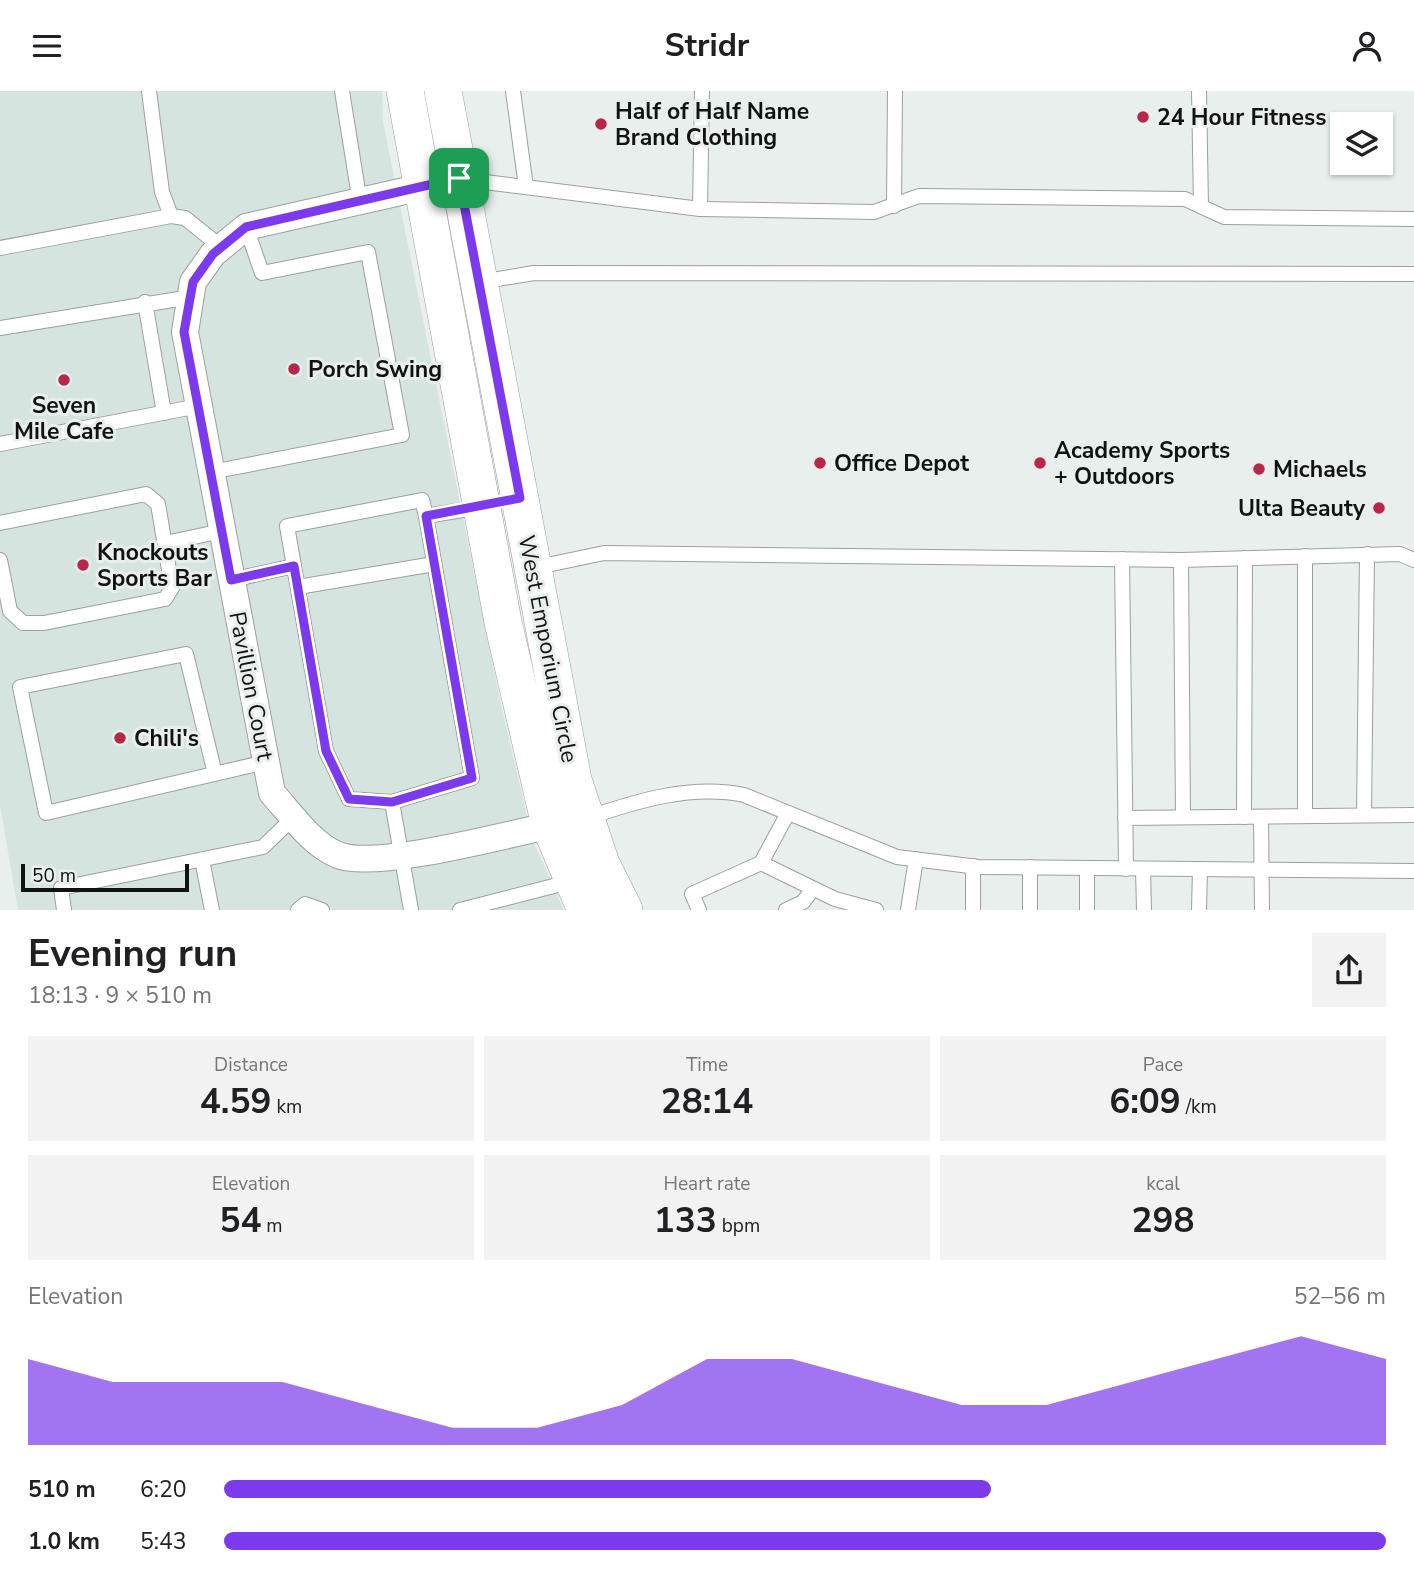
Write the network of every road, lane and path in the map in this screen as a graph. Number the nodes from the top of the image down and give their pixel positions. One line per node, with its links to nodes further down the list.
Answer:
1 (149, 91): 16 (lane)
2 (342, 91): 12 (lane)
3 (405, 91): 10 (street, West Emporium Circle)
4 (443, 91): 9 (street, West Emporium Circle)
5 (513, 91): 11 (lane)
6 (702, 91): 15 (lane)
7 (895, 91): 13 (lane)
8 (1199, 91): 14 (lane)
9 (459, 178): 10 (street, Pavillion Court); 11 (lane); 22 (street, West Emporium Circle)
10 (423, 187): 12 (street, Pavillion Court); 31 (street, West Emporium Circle)
11 (526, 187): 15 (lane)
12 (360, 203): 18 (street, Pavillion Court)
13 (894, 206): 14 (lane); 15 (lane)
14 (1201, 206): 17 (lane)
15 (700, 209)
16 (171, 216): 19 (lane); 20 (lane)
17 (1414, 219)
18 (246, 227): 19 (street, Pavillion Court); 29 (lane)
19 (221, 247): 23 (street, Pavillion Court)
20 (0, 248)
21 (1414, 274): 22 (lane)
22 (479, 283): 30 (street, West Emporium Circle)
23 (191, 297): 24 (lane); 26 (street, Pavillion Court)
24 (145, 302): 25 (lane); 27 (lane)
25 (0, 328)
26 (199, 406): 27 (lane); 29 (street, Pavillion Court)
27 (164, 413): 28 (lane)
28 (0, 444)
29 (211, 473): 34 (street, Pavillion Court)
30 (520, 498): 31 (street); 45 (street, West Emporium Circle)
31 (482, 507): 32 (lane); 61 (street, West Emporium Circle)
32 (426, 516): 43 (lane); 44 (lane)
33 (0, 523): 35 (lane)
34 (222, 531): 35 (lane); 46 (street, Pavillion Court)
35 (165, 543): 41 (lane)
36 (1367, 554): 37 (lane); 40 (lane); 52 (lane)
37 (1305, 556): 38 (lane); 54 (lane)
38 (1245, 558): 42 (lane); 57 (lane)
39 (1122, 559): 42 (lane); 45 (lane); 60 (lane)
40 (1414, 559)
41 (0, 560)
42 (1181, 560): 56 (lane)
43 (435, 564): 47 (lane); 50 (lane)
44 (294, 566): 46 (lane); 47 (lane)
45 (533, 568): 59 (street, West Emporium Circle)
46 (231, 580): 48 (street, Pavillion Court)
47 (298, 587): 50 (lane)
48 (266, 762): 49 (lane); 55 (street, Pavillion Court)
49 (215, 773): 49 (lane)
50 (392, 802): 62 (lane)
51 (788, 813): 59 (lane); 63 (lane); 65 (lane)
52 (1364, 815): 53 (lane); 54 (lane)
53 (1414, 815)
54 (1305, 816): 58 (lane)
55 (295, 817): 62 (street, Pavillion Court); 64 (lane)
56 (1183, 817): 57 (lane); 60 (lane)
57 (1244, 817): 58 (lane)
58 (1261, 817): 72 (lane)
59 (587, 818): 61 (street, Pavillion Court); 82 (street, West Emporium Circle)
60 (1125, 818): 69 (lane)
61 (550, 825): 62 (street, Pavillion Court); 75 (street, West Emporium Circle)
62 (402, 856): 80 (lane)
63 (916, 859): 66 (lane); 86 (lane)
64 (202, 860): 76 (lane); 77 (lane)
65 (761, 863): 74 (lane); 83 (lane)
66 (973, 866): 67 (lane); 87 (lane)
67 (1030, 867): 68 (lane); 88 (lane)
68 (1087, 868): 69 (lane); 89 (lane)
69 (1126, 869): 70 (lane)
70 (1143, 869): 71 (lane); 90 (lane)
71 (1199, 869): 72 (lane); 91 (lane)
72 (1262, 870): 73 (lane); 92 (lane)
73 (1414, 871)
74 (813, 888): 84 (lane); 85 (lane)
75 (580, 895): 81 (lane)
76 (64, 910)
77 (212, 910)
78 (298, 910): 79 (lane)
79 (322, 910)
80 (411, 910)
81 (460, 910)
82 (624, 910)
83 (699, 910)
84 (786, 910)
85 (876, 910)
86 (908, 910)
87 (973, 910)
88 (1030, 910)
89 (1087, 910)
90 (1144, 910)
91 (1199, 910)
92 (1262, 910)

